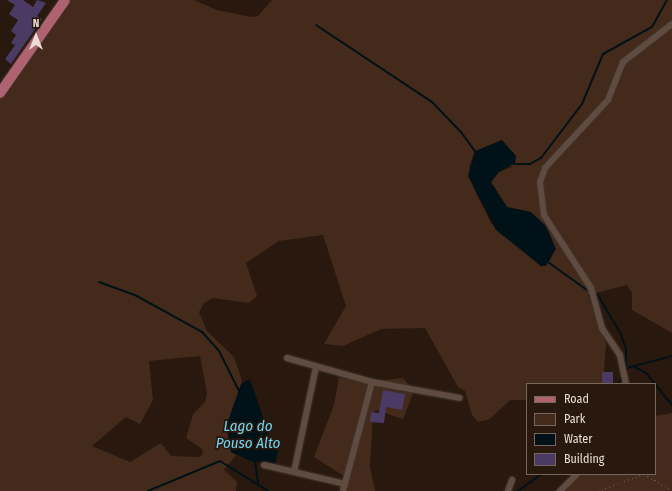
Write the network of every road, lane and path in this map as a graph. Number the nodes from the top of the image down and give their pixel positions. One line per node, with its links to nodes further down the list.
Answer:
1 (65, 0): 3 (main road)
2 (672, 24): 7 (street)
3 (0, 93)
4 (287, 358): 5 (street)
5 (316, 367): 6 (street); 10 (street)
6 (372, 382): 8 (street); 15 (street)
7 (626, 383)
8 (460, 398)
9 (264, 465): 10 (street)
10 (294, 472): 15 (street)
11 (576, 475): 19 (street)
12 (641, 475): 20 (path)
13 (646, 475): 16 (path)
14 (512, 480): 18 (street)
15 (345, 484): 17 (street)
16 (672, 490)
17 (343, 491)
18 (508, 491)
19 (560, 491)
20 (598, 491)

